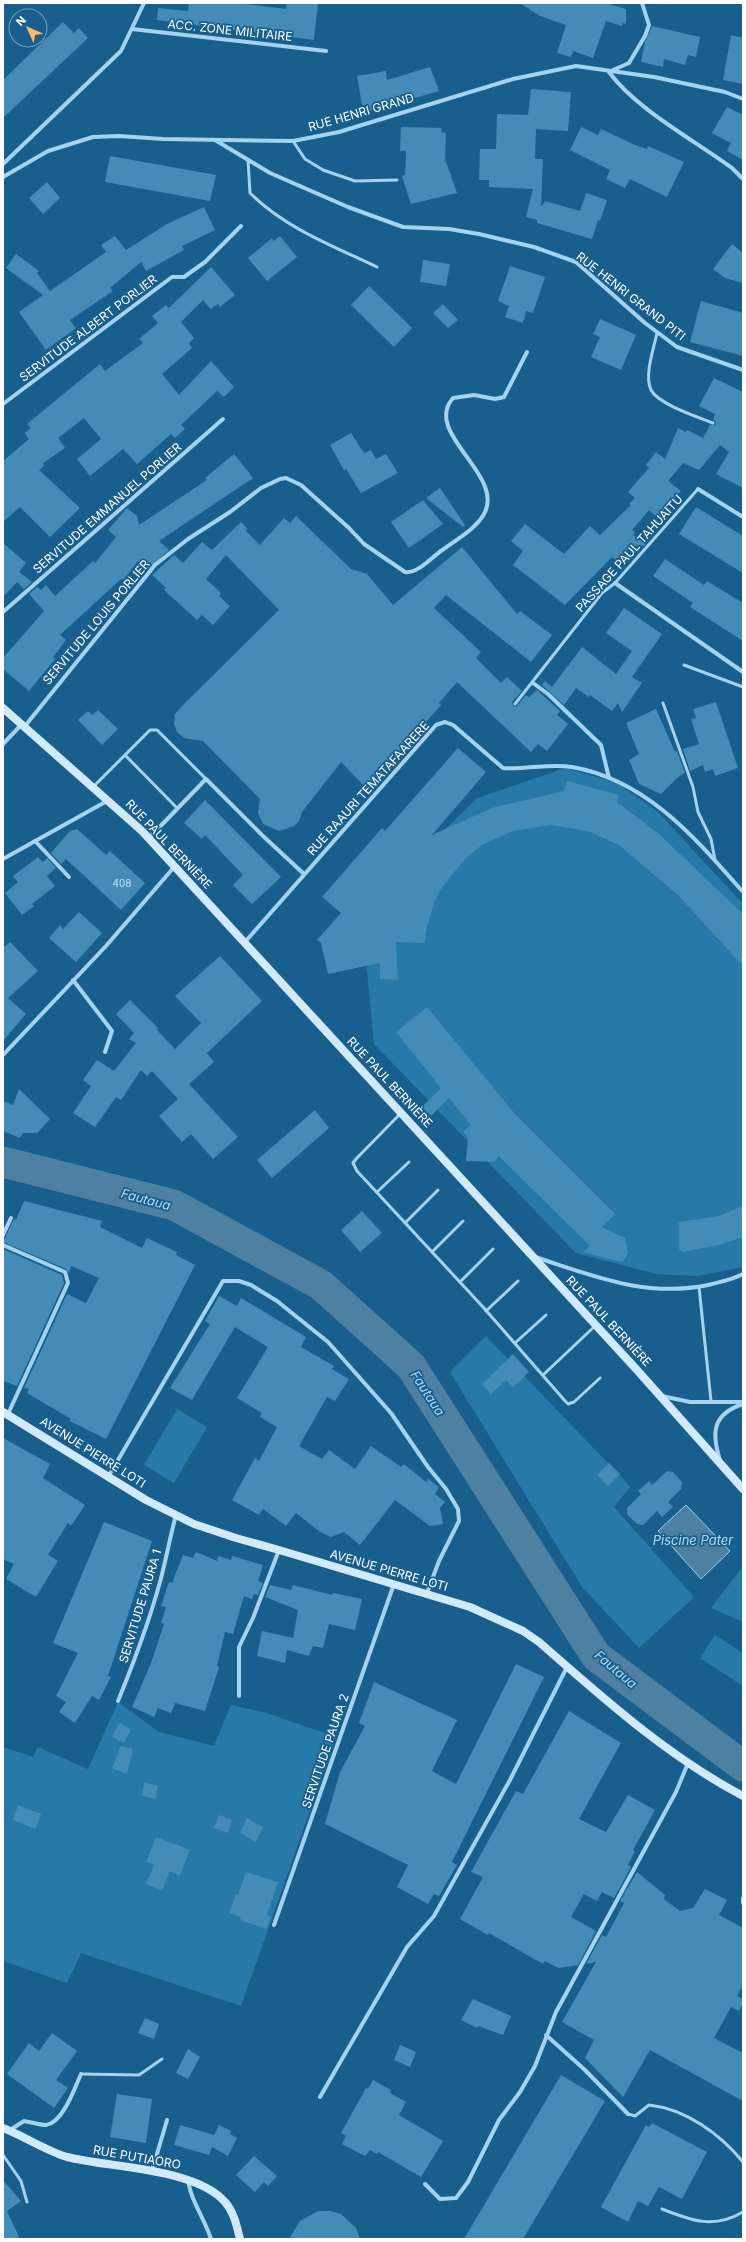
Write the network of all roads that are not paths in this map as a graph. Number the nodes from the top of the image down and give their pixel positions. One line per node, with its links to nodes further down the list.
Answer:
1 (144, 3): 3 (street)
2 (642, 3): 5 (street)
3 (132, 29): 4 (street, ACC. ZONE MILITAIRE); 10 (street)
4 (326, 51)
5 (609, 72): 6 (street, RUE HENRI GRAND); 8 (street, RUE HENRI GRAND); 12 (street)
6 (743, 99)
7 (214, 139): 8 (street, RUE HENRI GRAND); 9 (street, RUE HENRI GRAND PITI); 11 (street, RUE HENRI GRAND)
8 (293, 141): 13 (lane)
9 (248, 160): 15 (lane); 16 (street, RUE HENRI GRAND PITI)
10 (3, 164)
11 (3, 177)
12 (743, 179)
13 (397, 180)
14 (242, 226): 19 (street, SERVITUDE ALBERT PORLIER)
15 (377, 267)
16 (657, 332): 18 (street, RUE HENRI GRAND PITI); 21 (lane)
17 (527, 352): 33 (street, SERVITUDE LOUIS PORLIER)
18 (743, 370)
19 (3, 404)
20 (223, 419): 25 (street, SERVITUDE EMMANUEL PORLIER)
21 (713, 423)
22 (698, 489): 23 (street); 24 (lane, PASSAGE PAUL TAHUAITU)
23 (743, 517)
24 (615, 583): 27 (street); 28 (lane, PASSAGE PAUL TAHUAITU)
25 (3, 612)
26 (684, 665): 29 (lane)
27 (743, 672)
28 (533, 683): 31 (lane, PASSAGE PAUL TAHUAITU); 36 (street)
29 (743, 687)
30 (663, 703): 44 (lane)
31 (515, 704)
32 (3, 708): 33 (main road, RUE PAUL BERNIÈRE)
33 (23, 725): 34 (street); 38 (main road, RUE PAUL BERNIÈRE)
34 (3, 744)
35 (125, 755): 37 (lane); 38 (lane); 40 (lane)
36 (609, 778): 44 (street, RUE RAAURI TEMATAFAARERE); 46 (street, RUE RAAURI TEMATAFAARERE)
37 (206, 779): 40 (street); 46 (street)
38 (94, 786): 39 (main road, RUE PAUL BERNIÈRE)
39 (109, 800): 41 (main road, RUE PAUL BERNIÈRE); 42 (street)
40 (177, 808): 41 (street)
41 (149, 838): 45 (main road, RUE PAUL BERNIÈRE)
42 (35, 841): 43 (street); 47 (street)
43 (3, 859)
44 (715, 860): 48 (street, RUE RAAURI TEMATAFAARERE)
45 (175, 866): 49 (main road, RUE PAUL BERNIÈRE); 50 (street)
46 (304, 874): 49 (street, RUE RAAURI TEMATAFAARERE)
47 (69, 877)
48 (743, 892)
49 (245, 942): 53 (main road, RUE PAUL BERNIÈRE)
50 (73, 980): 51 (street); 52 (street)
51 (105, 1052)
52 (3, 1055)
53 (402, 1113): 56 (lane); 64 (main road, RUE PAUL BERNIÈRE)
54 (409, 1162): 56 (lane)
55 (438, 1190): 59 (lane)
56 (377, 1192): 59 (lane)
57 (11, 1218): 60 (street)
58 (463, 1221): 63 (lane)
59 (405, 1223): 63 (lane)
60 (3, 1236)
61 (3, 1245): 78 (street)
62 (493, 1249): 67 (lane)
63 (432, 1252): 67 (lane)
64 (533, 1256): 68 (street); 71 (main road, RUE PAUL BERNIÈRE)
65 (743, 1274): 68 (street)
66 (518, 1281): 69 (lane)
67 (460, 1282): 69 (lane)
68 (699, 1287): 76 (lane)
69 (486, 1310): 72 (lane)
70 (546, 1315): 72 (lane)
71 (596, 1325): 73 (lane); 75 (main road, RUE PAUL BERNIÈRE)
72 (515, 1343): 73 (lane)
73 (543, 1375): 74 (lane)
74 (600, 1378)
75 (661, 1396): 76 (street); 79 (main road, RUE PAUL BERNIÈRE)
76 (711, 1401): 77 (street)
77 (743, 1403): 79 (street)
78 (5, 1413): 80 (main road, AVENUE PIERRE LOTI)
79 (721, 1464): 81 (main road, RUE PAUL BERNIÈRE)
80 (108, 1477): 82 (main road, AVENUE PIERRE LOTI); 85 (street)
81 (743, 1488)
82 (176, 1516): 83 (main road, AVENUE PIERRE LOTI); 88 (street, SERVITUDE PAURA 1)
83 (279, 1550): 84 (main road, AVENUE PIERRE LOTI); 87 (street)
84 (394, 1584): 85 (main road, AVENUE PIERRE LOTI); 93 (street, SERVITUDE PAURA 2)
85 (427, 1593): 86 (main road, AVENUE PIERRE LOTI)
86 (567, 1667): 89 (main road, AVENUE PIERRE LOTI); 97 (street)
87 (239, 1696)
88 (118, 1701)
89 (688, 1763): 90 (main road, AVENUE PIERRE LOTI); 94 (street)
90 (743, 1796)
91 (743, 1898): 92 (street)
92 (743, 1903)
93 (274, 1925)
94 (546, 2035): 98 (street); 105 (street)
95 (162, 2059): 96 (lane)
96 (81, 2074): 100 (street)
97 (320, 2097)
98 (628, 2114): 102 (lane)
99 (167, 2120): 103 (street)
100 (6, 2129): 103 (main road, RUE PUTIAORO)
101 (3, 2155): 106 (lane)
102 (743, 2162)
103 (152, 2172): 104 (main road, RUE PUTIAORO)
104 (188, 2179): 109 (street); 110 (main road, RUE PUTIAORO)
105 (425, 2184)
106 (27, 2202)
107 (662, 2209): 108 (lane)
108 (743, 2212)
109 (211, 2239)
110 (240, 2239)

